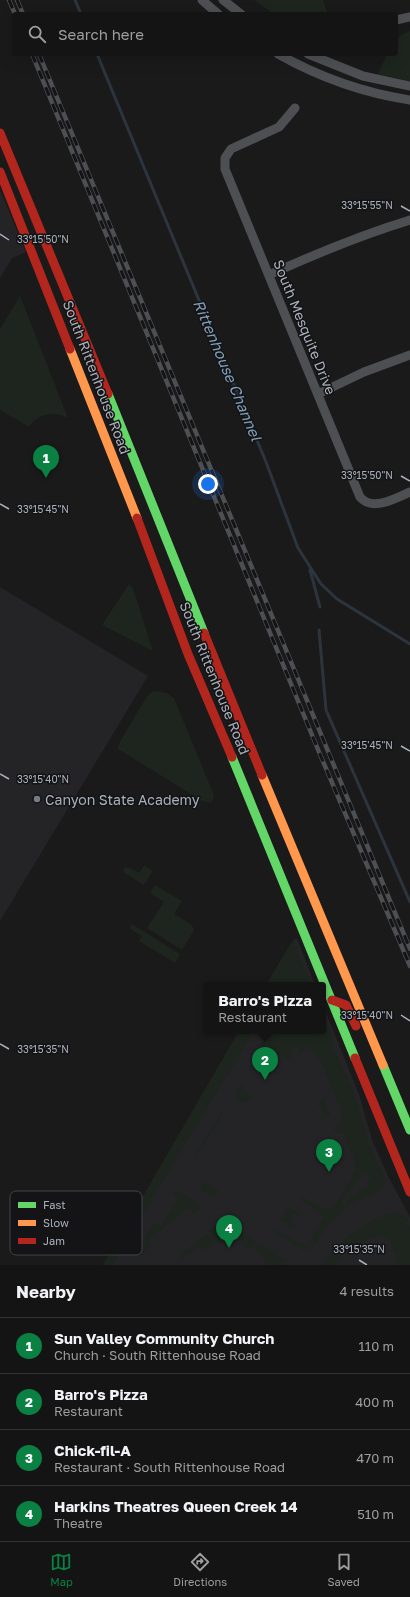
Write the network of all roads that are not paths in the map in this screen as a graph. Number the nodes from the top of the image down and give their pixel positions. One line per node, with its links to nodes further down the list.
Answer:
1 (202, 0): 3 (street)
2 (224, 0): 4 (street)
3 (216, 12)
4 (239, 12)
5 (410, 17): 6 (street)
6 (398, 20)
7 (282, 56): 10 (street)
8 (313, 56): 9 (street)
9 (410, 86)
10 (410, 100)
11 (295, 108): 15 (street, South Mesquite Drive)
12 (0, 133): 19 (main road, South Rittenhouse Road)
13 (0, 172): 19 (main road, South Rittenhouse Road)
14 (410, 220): 15 (street)
15 (269, 275): 17 (street, South Mesquite Drive)
16 (410, 354): 17 (street)
17 (318, 394): 18 (street, South Mesquite Drive)
18 (410, 492)
19 (200, 653): 20 (main road, South Rittenhouse Road); 23 (main road, South Rittenhouse Road)
20 (325, 982)
21 (326, 984): 22 (main road, South Rittenhouse Road)
22 (332, 1000): 23 (main road); 25 (main road, South Rittenhouse Road)
23 (381, 1061): 24 (main road, South Rittenhouse Road)
24 (410, 1130)
25 (410, 1190)

